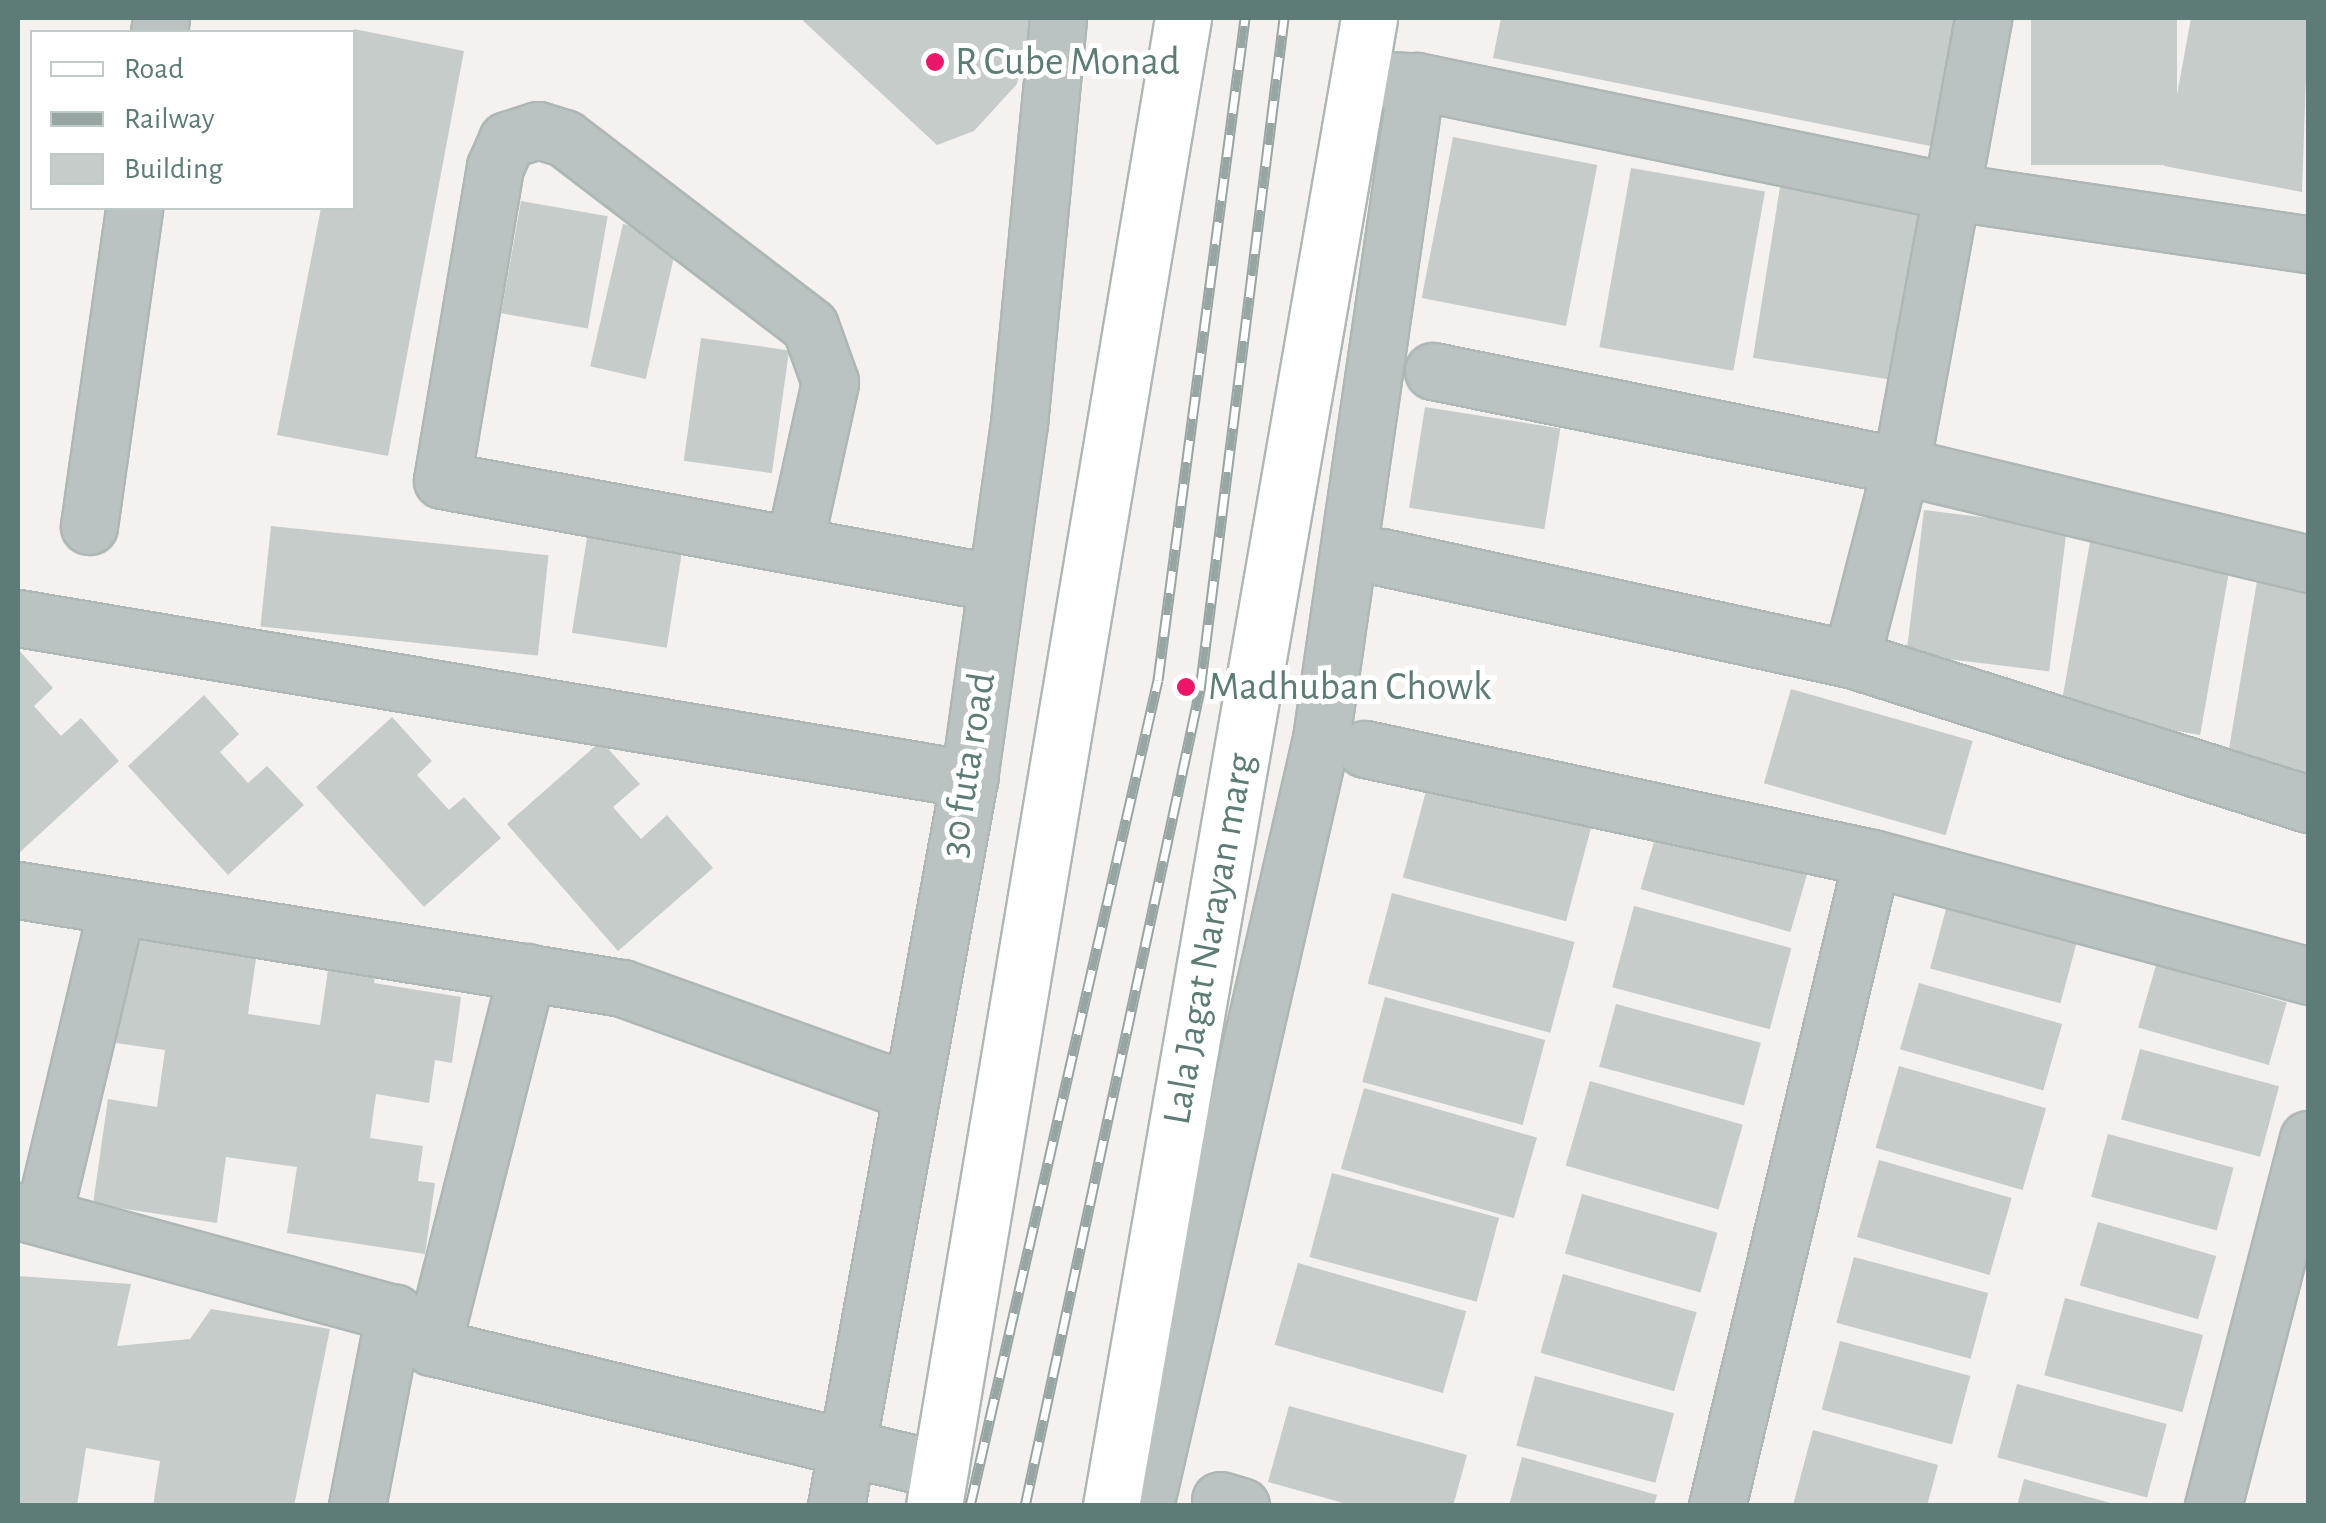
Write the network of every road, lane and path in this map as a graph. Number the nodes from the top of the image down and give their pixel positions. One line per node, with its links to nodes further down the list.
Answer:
1 (1058, 18): 16 (street, 30 futa road)
2 (1183, 18): 32 (main road)
3 (1370, 18): 5 (main road, Lala Jagat Narayan marg)
4 (1983, 18): 7 (street)
5 (1359, 80): 6 (street); 35 (main road, Lala Jagat Narayan marg)
6 (1416, 81): 7 (street); 36 (street)
7 (1948, 191): 9 (street); 11 (street)
8 (134, 210): 12 (street)
9 (2308, 244)
10 (1433, 371): 11 (street)
11 (1901, 466): 15 (street); 18 (street)
12 (89, 526)
13 (794, 545): 13 (street); 16 (street)
14 (1382, 557): 18 (street)
15 (2308, 564)
16 (996, 583): 20 (street, 30 futa road)
17 (18, 618): 20 (street)
18 (1851, 659): 21 (street)
19 (1365, 749): 22 (street)
20 (969, 779): 27 (street, 30 futa road)
21 (2308, 804)
22 (1872, 858): 26 (street); 37 (street)
23 (18, 890): 24 (street)
24 (117, 907): 25 (street); 29 (street)
25 (527, 972): 27 (street); 30 (street)
26 (2308, 976)
27 (908, 1091): 31 (street, 30 futa road)
28 (2308, 1138): 38 (street)
29 (30, 1214): 30 (street)
30 (413, 1330): 31 (street); 33 (street)
31 (846, 1450): 32 (street); 34 (street, 30 futa road)
32 (937, 1488)
33 (357, 1506)
34 (836, 1506)
35 (1110, 1506)
36 (1146, 1506)
37 (1718, 1506)
38 (2213, 1506)

